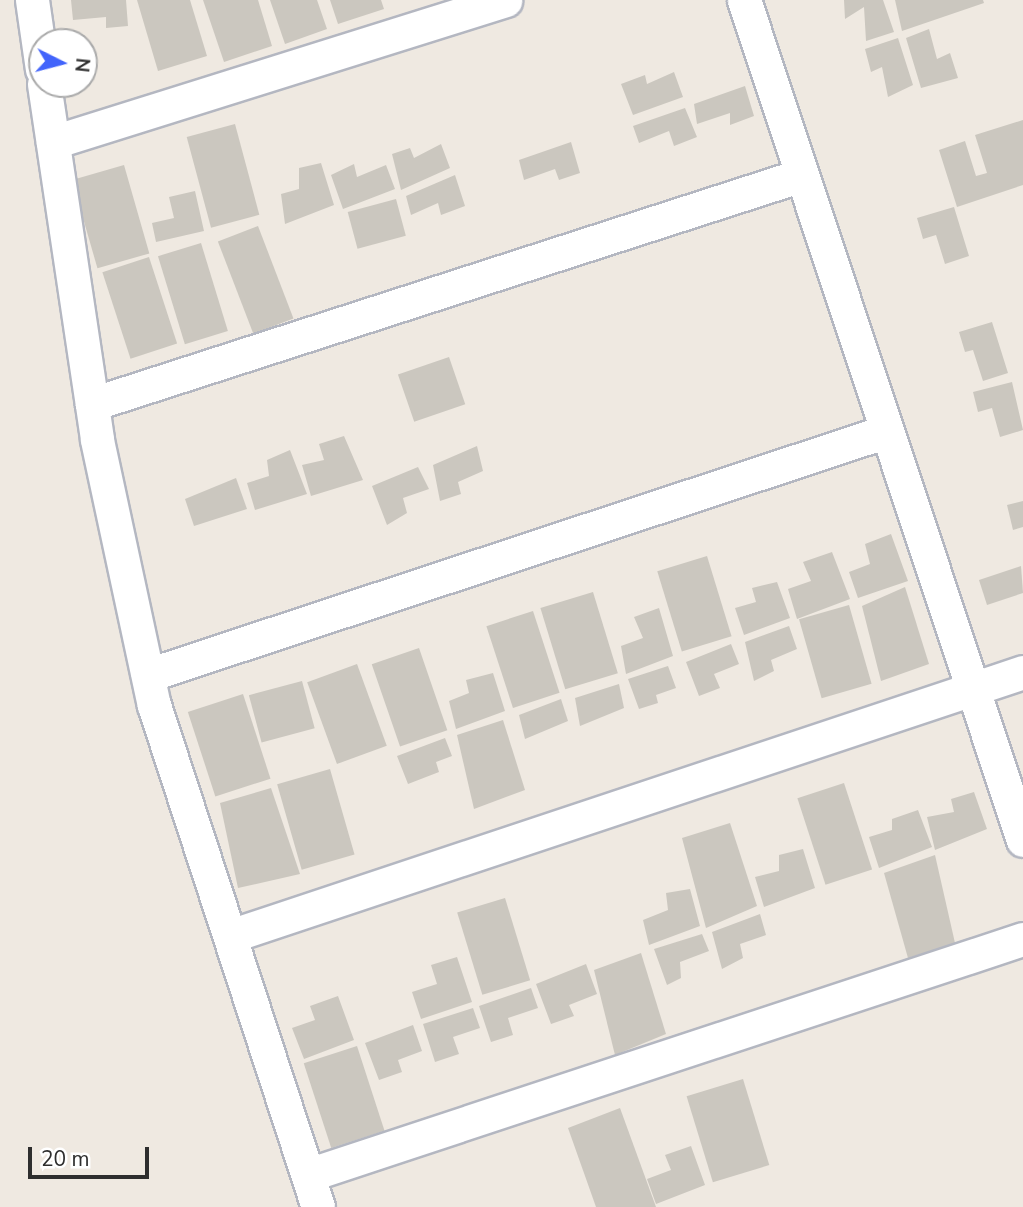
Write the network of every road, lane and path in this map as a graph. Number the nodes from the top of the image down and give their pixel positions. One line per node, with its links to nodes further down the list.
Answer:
1 (32, 0): 4 (street)
2 (505, 0): 6 (street)
3 (744, 0): 7 (street)
4 (36, 28)
5 (46, 98): 6 (street)
6 (53, 142): 8 (street)
7 (802, 174): 8 (street); 9 (street)
8 (92, 404): 11 (street)
9 (887, 431): 11 (street); 12 (street)
10 (1023, 672): 12 (street)
11 (148, 675): 14 (street)
12 (973, 688): 13 (street); 14 (street)
13 (1023, 840)
14 (230, 936): 16 (street)
15 (1023, 939): 16 (street)
16 (308, 1175): 17 (street)
17 (318, 1207)

